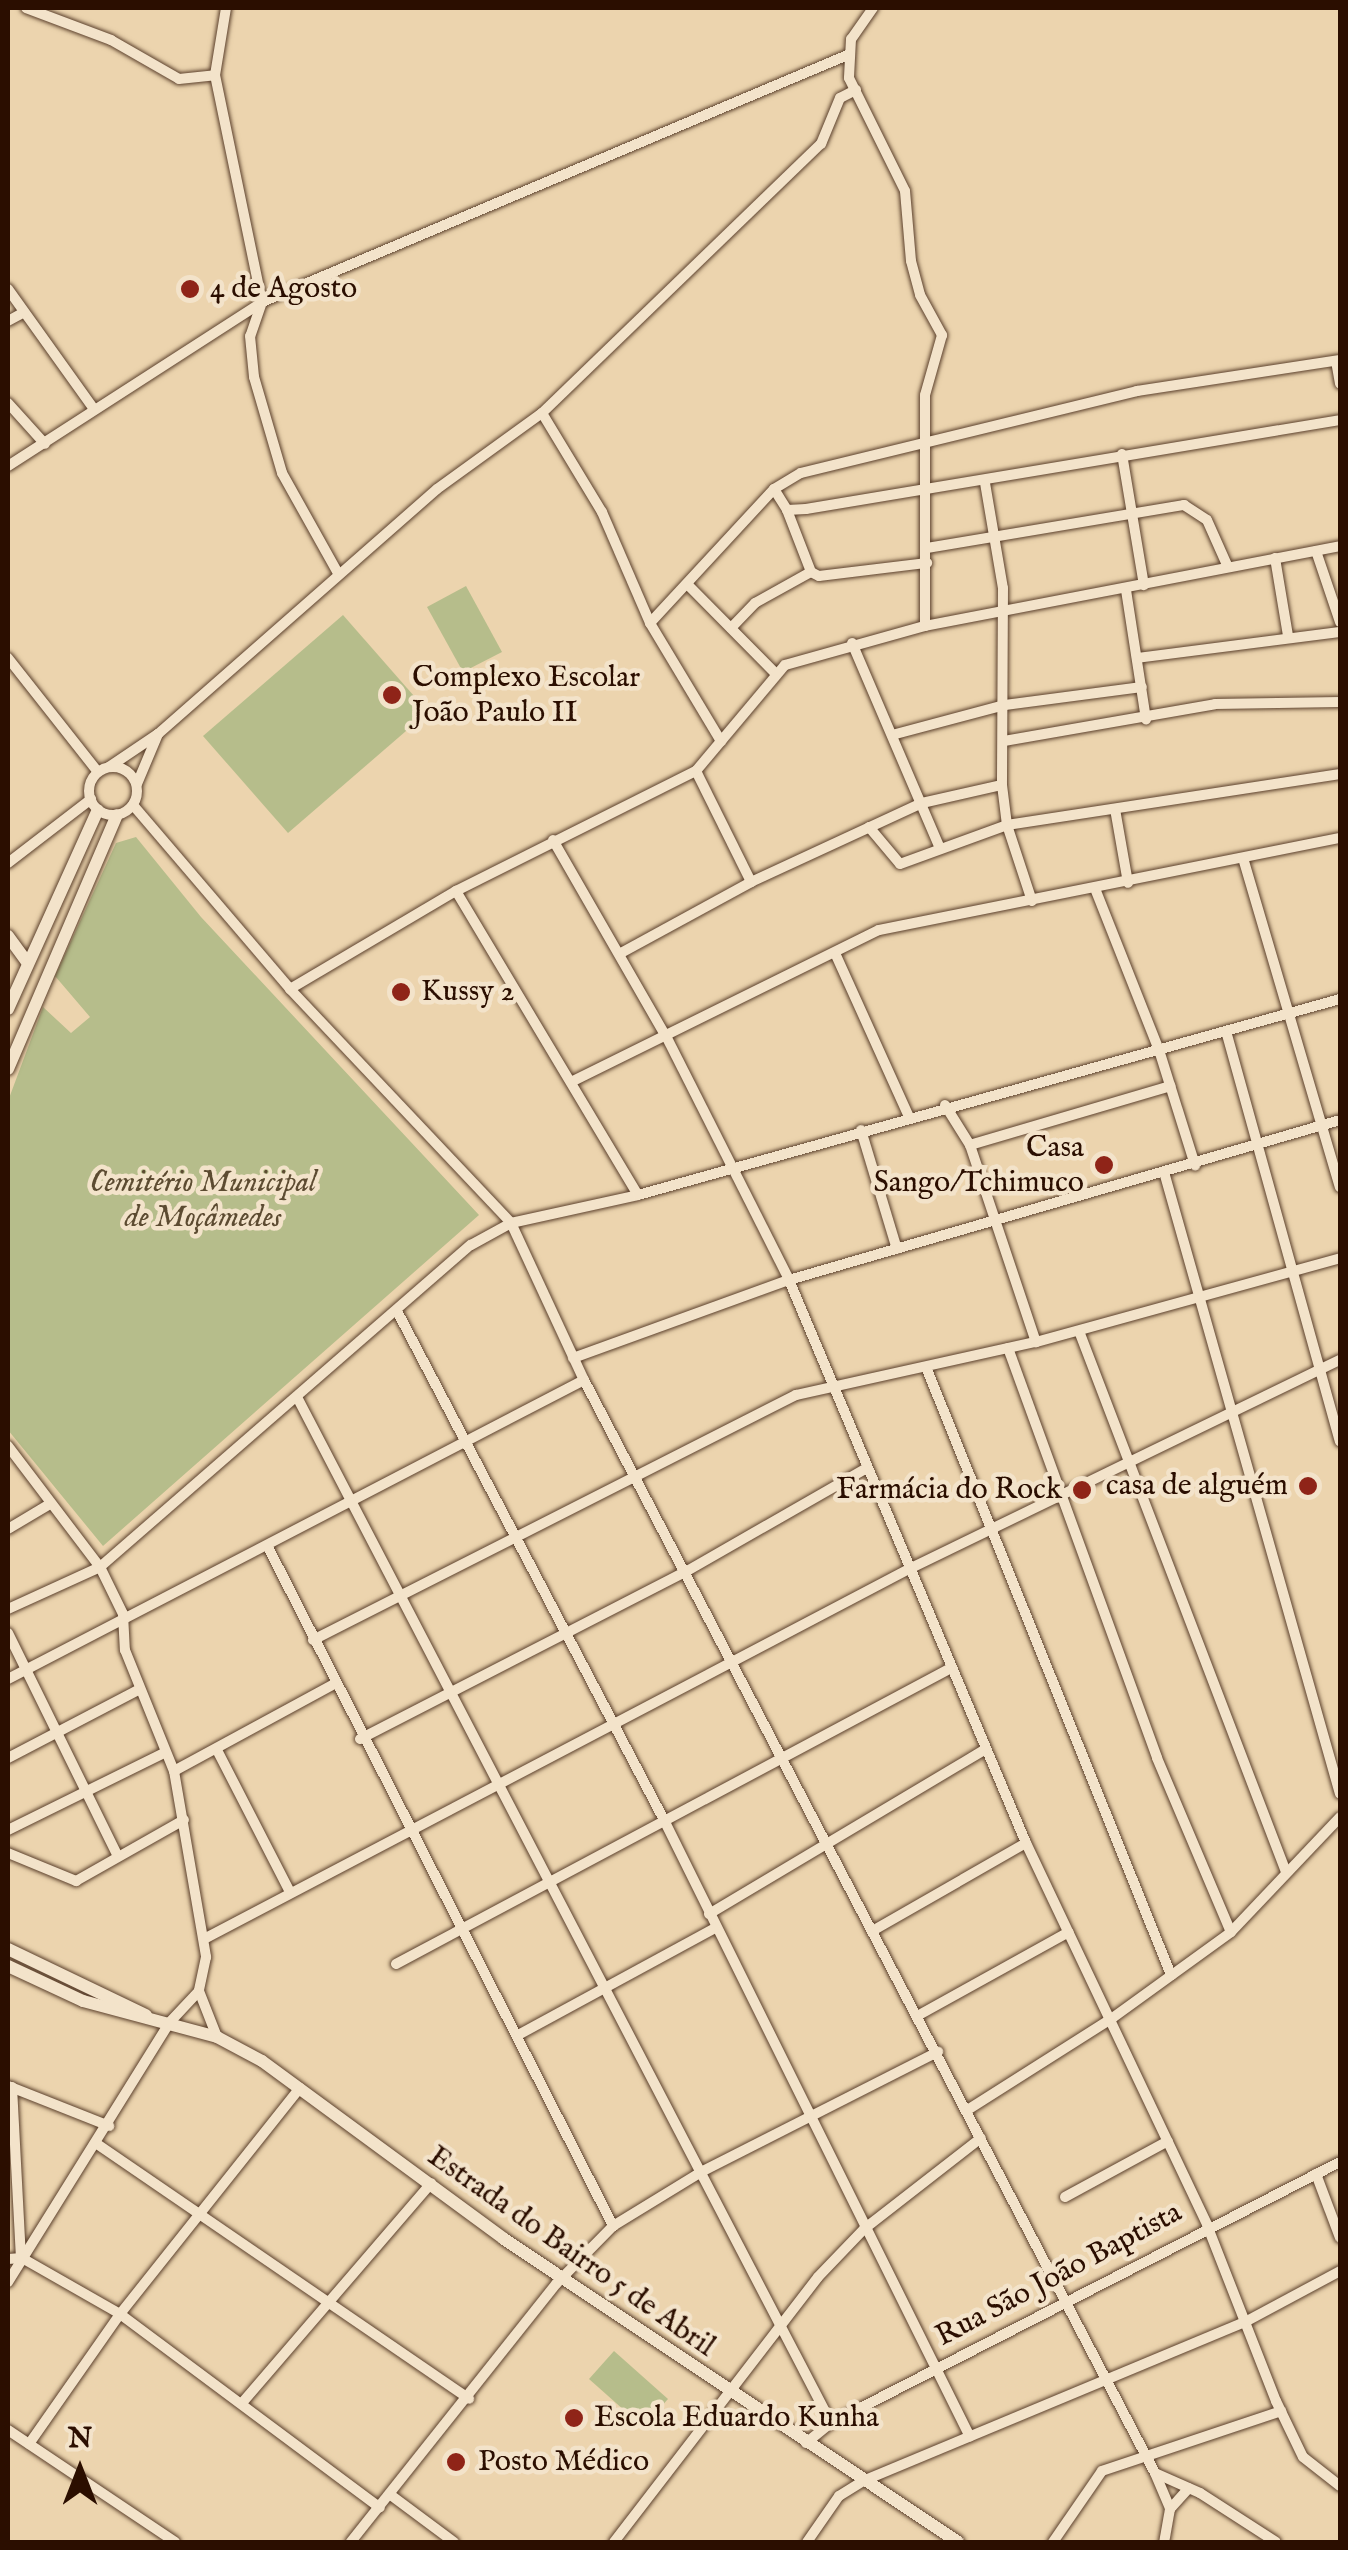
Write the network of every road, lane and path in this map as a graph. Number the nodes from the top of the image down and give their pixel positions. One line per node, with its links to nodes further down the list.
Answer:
1 (26, 8): 5 (street)
2 (226, 8): 5 (street)
3 (873, 8): 4 (street)
4 (850, 54): 6 (street); 8 (street)
5 (215, 75): 8 (street)
6 (856, 90): 15 (street); 17 (street)
7 (8, 289): 9 (street)
8 (262, 302): 14 (street); 34 (street)
9 (24, 312): 10 (street); 14 (street)
10 (8, 321)
11 (1338, 361): 12 (street); 17 (street)
12 (1340, 384)
13 (8, 403): 18 (street)
14 (94, 409): 18 (street)
15 (542, 413): 34 (street); 40 (street)
16 (1340, 420): 19 (street)
17 (926, 440): 22 (street); 23 (street)
18 (44, 444): 20 (street)
19 (1122, 454): 21 (street); 25 (street)
20 (8, 466)
21 (985, 483): 23 (street); 26 (street)
22 (774, 489): 24 (street); 36 (street)
23 (926, 492): 24 (street); 28 (street)
24 (787, 510): 33 (street)
25 (1133, 512): 26 (street); 32 (street); 35 (street)
26 (991, 535): 28 (street); 38 (street)
27 (1340, 546): 29 (street)
28 (927, 548): 31 (street)
29 (1316, 550): 30 (street); 39 (street)
30 (1275, 558): 32 (street); 44 (street)
31 (927, 562): 33 (street); 41 (street)
32 (1227, 566): 35 (street)
33 (811, 572): 42 (street)
34 (338, 573): 53 (street)
35 (1144, 584): 37 (street)
36 (688, 586): 40 (street); 42 (street)
37 (1126, 590): 38 (street); 47 (street)
38 (1003, 610): 41 (street); 51 (street)
39 (1340, 622)
40 (650, 623): 55 (street)
41 (925, 626): 45 (street)
42 (732, 628): 48 (street)
43 (1340, 632): 44 (street)
44 (1288, 636): 47 (street)
45 (852, 642): 48 (street); 54 (street)
46 (8, 658): 58 (street)
47 (1138, 658): 49 (street)
48 (775, 673): 55 (street)
49 (1142, 686): 51 (street); 52 (street)
50 (1340, 702): 52 (street)
51 (1005, 705): 54 (street); 56 (street)
52 (1146, 719): 56 (street)
53 (158, 734): 58 (street); 60 (street)
54 (892, 736): 62 (street)
55 (721, 741): 57 (street)
56 (1004, 741): 61 (street)
57 (696, 770): 70 (street); 74 (street)
58 (102, 771): 60 (street); 63 (street)
59 (1340, 774): 65 (street)
60 (137, 786): 64 (street)
61 (1002, 786): 62 (street); 67 (street)
62 (922, 802): 68 (street); 71 (street)
63 (94, 804): 66 (street); 73 (street); 82 (street)
64 (133, 806): 66 (street); 83 (street)
65 (1115, 809): 67 (street); 75 (street)
66 (117, 815): 90 (street)
67 (1007, 825): 71 (street); 78 (street)
68 (869, 828): 71 (street); 74 (street)
69 (1340, 838): 72 (street)
70 (553, 840): 76 (street); 80 (street)
71 (940, 848)
72 (1243, 858): 75 (street); 86 (street)
73 (8, 863)
74 (751, 882): 80 (street)
75 (1128, 883): 77 (street)
76 (456, 891): 83 (street); 91 (street)
77 (1096, 891): 78 (street); 89 (street)
78 (1032, 901): 81 (street)
79 (8, 936): 82 (street)
80 (621, 953): 88 (street)
81 (835, 953): 88 (street); 94 (street)
82 (26, 960): 85 (street)
83 (290, 989): 105 (street)
84 (1340, 999): 86 (street)
85 (8, 1009)
86 (1288, 1014): 87 (street); 96 (street)
87 (1226, 1031): 89 (street); 99 (street)
88 (667, 1038): 91 (street); 101 (street)
89 (1159, 1050): 92 (street); 93 (street)
90 (8, 1069)
91 (574, 1081): 104 (street)
92 (1171, 1086): 98 (street); 100 (street)
93 (945, 1105): 94 (street); 98 (street)
94 (909, 1118): 97 (street)
95 (1340, 1120): 96 (street)
96 (1317, 1124): 99 (street); 103 (street)
97 (861, 1130): 101 (street); 107 (street)
98 (970, 1145): 106 (street)
99 (1256, 1148): 100 (street); 109 (street)
100 (1195, 1165): 102 (street)
101 (734, 1166): 104 (street); 110 (street)
102 (1164, 1172): 106 (street); 111 (street)
103 (1340, 1187)
104 (638, 1195): 105 (street)
105 (510, 1222): 112 (street); 116 (street)
106 (998, 1222): 107 (street); 114 (street)
107 (897, 1249): 110 (street)
108 (1340, 1258): 109 (street)
109 (1290, 1273): 111 (street); 119 (street)
110 (790, 1280): 116 (street); 121 (street)
111 (1198, 1298): 113 (street); 123 (street)
112 (397, 1310): 122 (street); 125 (street)
113 (1078, 1330): 114 (street); 127 (street)
114 (1036, 1342): 115 (street)
115 (1008, 1348): 118 (street); 130 (street)
116 (574, 1358): 120 (street)
117 (1340, 1360): 119 (street)
118 (926, 1367): 121 (street); 134 (street)
119 (1320, 1369): 123 (street); 124 (street)
120 (584, 1380): 125 (street); 129 (street)
121 (832, 1385): 128 (street); 129 (street)
122 (297, 1397): 131 (street); 137 (street)
123 (1230, 1412): 127 (street); 164 (street)
124 (1340, 1441)
125 (467, 1442): 131 (street); 135 (street)
126 (8, 1448): 132 (street)
127 (1130, 1461): 130 (street); 174 (street)
128 (867, 1468): 138 (street); 139 (street)
129 (636, 1476): 135 (street); 139 (street)
130 (1062, 1493): 134 (street); 182 (street)
131 (352, 1501): 136 (street); 140 (street)
132 (50, 1504): 133 (street); 137 (street)
133 (8, 1529)
134 (988, 1530): 138 (street); 187 (street)
135 (516, 1538): 140 (street); 143 (street)
136 (268, 1546): 142 (street); 145 (street)
137 (100, 1567): 141 (street); 142 (street)
138 (911, 1568): 146 (street); 147 (street)
139 (687, 1571): 143 (street); 146 (street)
140 (398, 1596): 145 (street); 152 (street)
141 (8, 1609)
142 (123, 1614): 148 (street); 151 (street)
143 (565, 1631): 152 (street); 153 (street)
144 (8, 1633): 148 (street)
145 (313, 1640): 150 (street)
146 (734, 1661): 153 (street); 160 (street)
147 (951, 1668): 156 (street); 160 (street)
148 (27, 1669): 149 (street); 154 (street)
149 (8, 1680)
150 (334, 1684): 155 (street); 157 (street)
151 (140, 1689): 154 (street); 158 (street)
152 (450, 1689): 155 (street); 162 (street)
153 (613, 1723): 162 (street); 167 (street)
154 (59, 1731): 159 (street); 163 (street)
155 (360, 1740): 169 (street)
156 (986, 1749): 170 (street); 171 (street)
157 (217, 1750): 161 (street); 176 (street)
158 (164, 1754): 161 (street); 163 (street)
159 (8, 1758)
160 (784, 1762): 167 (street); 170 (street)
161 (174, 1770): 166 (street)
162 (500, 1780): 169 (street); 175 (street)
163 (86, 1789): 168 (street); 173 (street)
164 (1340, 1794)
165 (1340, 1817): 174 (street)
166 (184, 1820): 173 (street); 183 (street)
167 (666, 1822): 175 (street); 177 (street)
168 (8, 1830)
169 (408, 1832): 176 (street); 179 (street)
170 (828, 1842): 177 (street); 180 (street)
171 (1026, 1843): 180 (street); 181 (street)
172 (8, 1853): 173 (street)
173 (117, 1854)
174 (1286, 1872): 182 (street)
175 (551, 1882): 179 (street); 188 (street)
176 (290, 1892): 183 (street)
177 (709, 1914): 178 (street)
178 (715, 1928): 188 (street); 200 (street)
179 (464, 1929): 185 (street); 194 (street)
180 (874, 1930): 190 (street)
181 (1068, 1932): 190 (street); 192 (street)
182 (1231, 1932): 187 (street)
183 (204, 1939): 189 (street)
184 (8, 1949): 191 (street)
185 (396, 1964)
186 (8, 1966): 191 (street)
187 (1170, 1974): 192 (street)
188 (606, 1988): 194 (street); 206 (street)
189 (199, 1991): 193 (street); 195 (street)
190 (919, 2015): 196 (street)
191 (148, 2017): 193 (street, Estrada do Bairro 5 de Abril)
192 (1111, 2019): 199 (street); 203 (street)
193 (168, 2023): 195 (street, Estrada do Bairro 5 de Abril); 201 (street)
194 (520, 2034): 212 (street)
195 (217, 2037): 198 (street, Estrada do Bairro 5 de Abril)
196 (938, 2052): 199 (street); 200 (street)
197 (10, 2086): 201 (street); 215 (street)
198 (300, 2088): 208 (street, Estrada do Bairro 5 de Abril); 210 (street)
199 (969, 2109): 202 (street)
200 (812, 2114): 206 (street); 213 (street)
201 (109, 2126): 204 (street)
202 (981, 2138): 213 (street); 220 (street)
203 (1168, 2141): 209 (street); 211 (street)
204 (97, 2144): 210 (street); 215 (street)
205 (1340, 2162): 207 (street, Rua São João Baptista)
206 (702, 2172): 212 (street); 224 (street)
207 (1316, 2174): 211 (street, Rua São João Baptista); 214 (street)
208 (431, 2183): 218 (street, Estrada do Bairro 5 de Abril); 221 (street)
209 (1065, 2197)
210 (198, 2213): 221 (street); 222 (street)
211 (1207, 2225): 220 (street, Rua São João Baptista); 223 (street)
212 (613, 2226): 218 (street)
213 (864, 2229): 224 (street); 225 (street)
214 (1340, 2238)
215 (22, 2258): 216 (street); 219 (street); 222 (street)
216 (8, 2259)
217 (1340, 2271): 223 (street)
218 (562, 2277): 227 (street, Estrada do Bairro 5 de Abril); 228 (street)
219 (8, 2282)
220 (1065, 2301): 225 (street, Rua São João Baptista); 226 (street)
221 (329, 2304): 228 (street); 229 (street)
222 (120, 2314): 229 (street); 235 (street)
223 (1245, 2322): 226 (street); 230 (street)
224 (778, 2323): 227 (street); 231 (street)
225 (936, 2368): 231 (street, Rua São João Baptista); 233 (street)
226 (1107, 2382): 233 (street); 236 (street)
227 (729, 2393): 234 (street, Estrada do Bairro 5 de Abril); 247 (street)
228 (469, 2399): 241 (street)
229 (242, 2403): 242 (street)
230 (1281, 2411): 236 (street); 239 (street)
231 (830, 2423): 234 (street, Rua São João Baptista)
232 (8, 2430): 235 (street)
233 (970, 2437): 238 (street)
234 (806, 2443): 238 (street, Estrada do Bairro 5 de Abril)
235 (29, 2444): 244 (street)
236 (1145, 2456): 237 (street); 250 (street)
237 (1155, 2473): 240 (street); 243 (street)
238 (863, 2481): 248 (street); 249 (street, Estrada do Bairro 5 de Abril)
239 (1340, 2486)
240 (1189, 2488): 243 (street); 252 (street)
241 (392, 2496): 242 (street); 246 (street)
242 (380, 2508): 245 (street)
243 (1170, 2510): 251 (street)
244 (175, 2542)
245 (351, 2542)
246 (454, 2542)
247 (614, 2542)
248 (807, 2542)
249 (958, 2542)
250 (1053, 2542)
251 (1164, 2542)
252 (1276, 2542)

